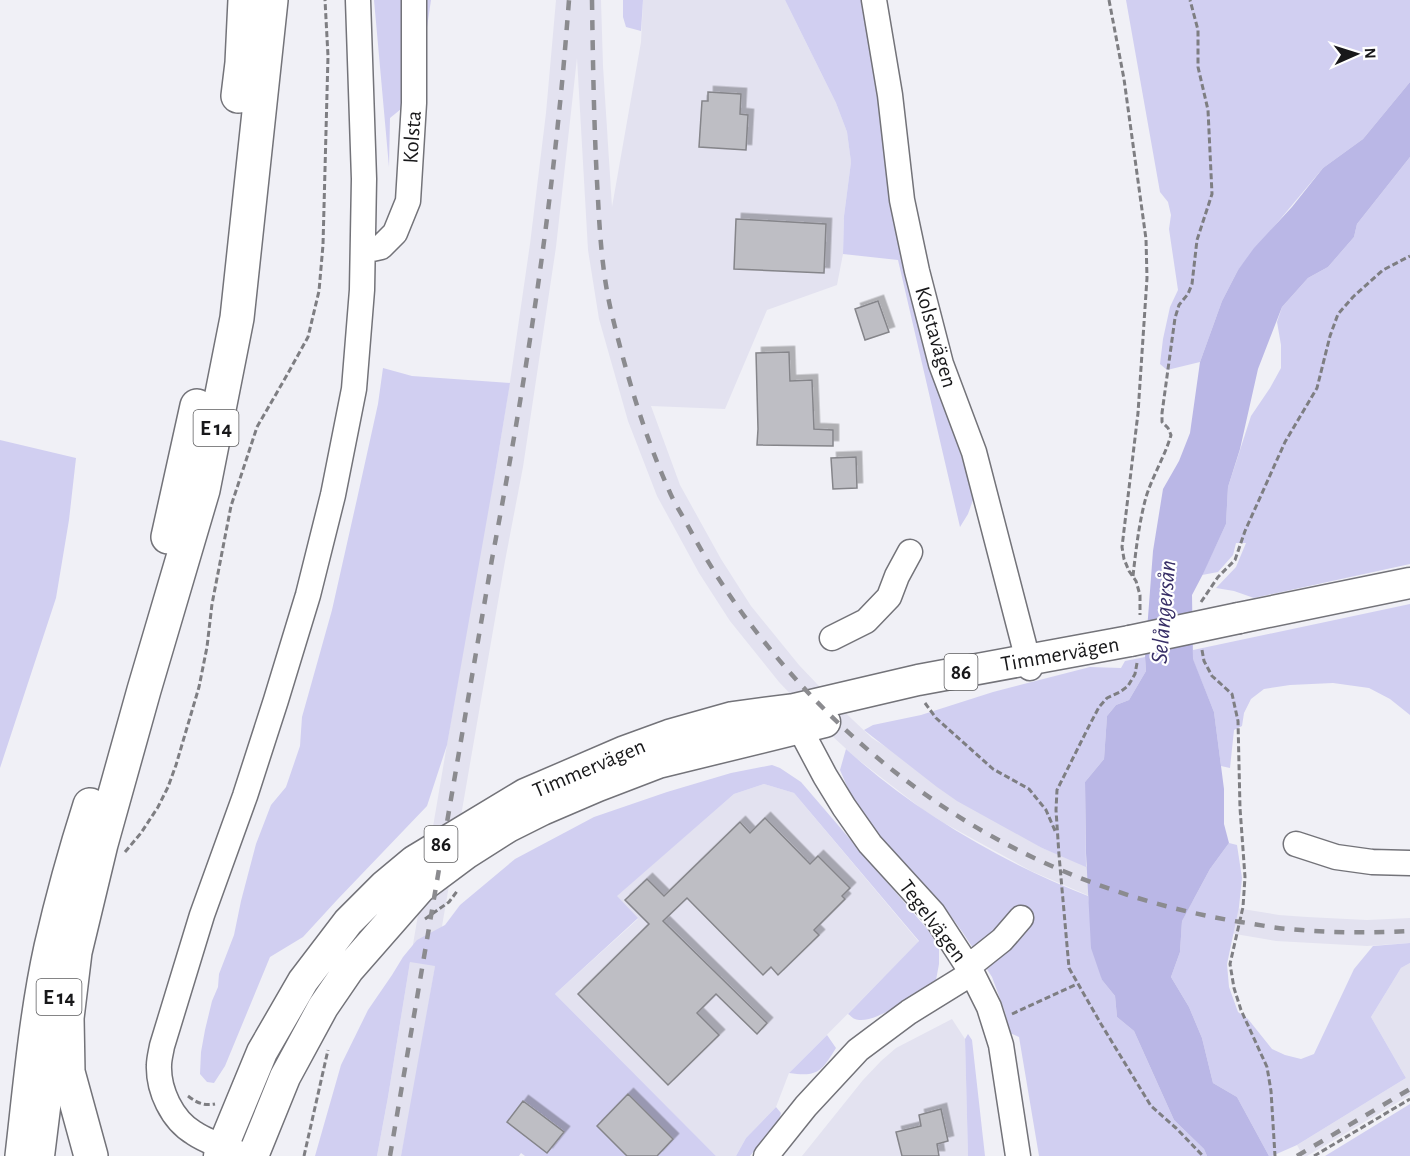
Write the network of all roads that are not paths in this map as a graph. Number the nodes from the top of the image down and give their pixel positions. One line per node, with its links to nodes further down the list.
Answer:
1 (244, 0): 18 (highway, E 14)
2 (271, 0): 13 (highway, E 14)
3 (358, 0): 6 (street)
4 (414, 0): 6 (street, Kolsta)
5 (874, 0): 10 (street, Kolstavägen)
6 (363, 251): 17 (street)
7 (910, 552): 9 (street)
8 (1410, 583): 10 (main road, Timmervägen / 86, bridge)
9 (832, 638)
10 (1029, 664): 11 (main road, Timmervägen / 86); 11 (main road, Timmervägen / 86)
11 (797, 718): 16 (street, Tegelvägen); 17 (main road, Timmervägen / 86); 21 (main road, Timmervägen / 86)
12 (1296, 844): 14 (street)
13 (112, 849): 19 (main road, E 14); 20 (highway, E 14)
14 (1410, 863)
15 (1021, 918): 16 (street)
16 (970, 970): 22 (street); 23 (street, Tegelvägen)
17 (229, 1153)
18 (22, 1156)
19 (39, 1156)
20 (91, 1156)
21 (253, 1156)
22 (766, 1156)
23 (1018, 1156)

